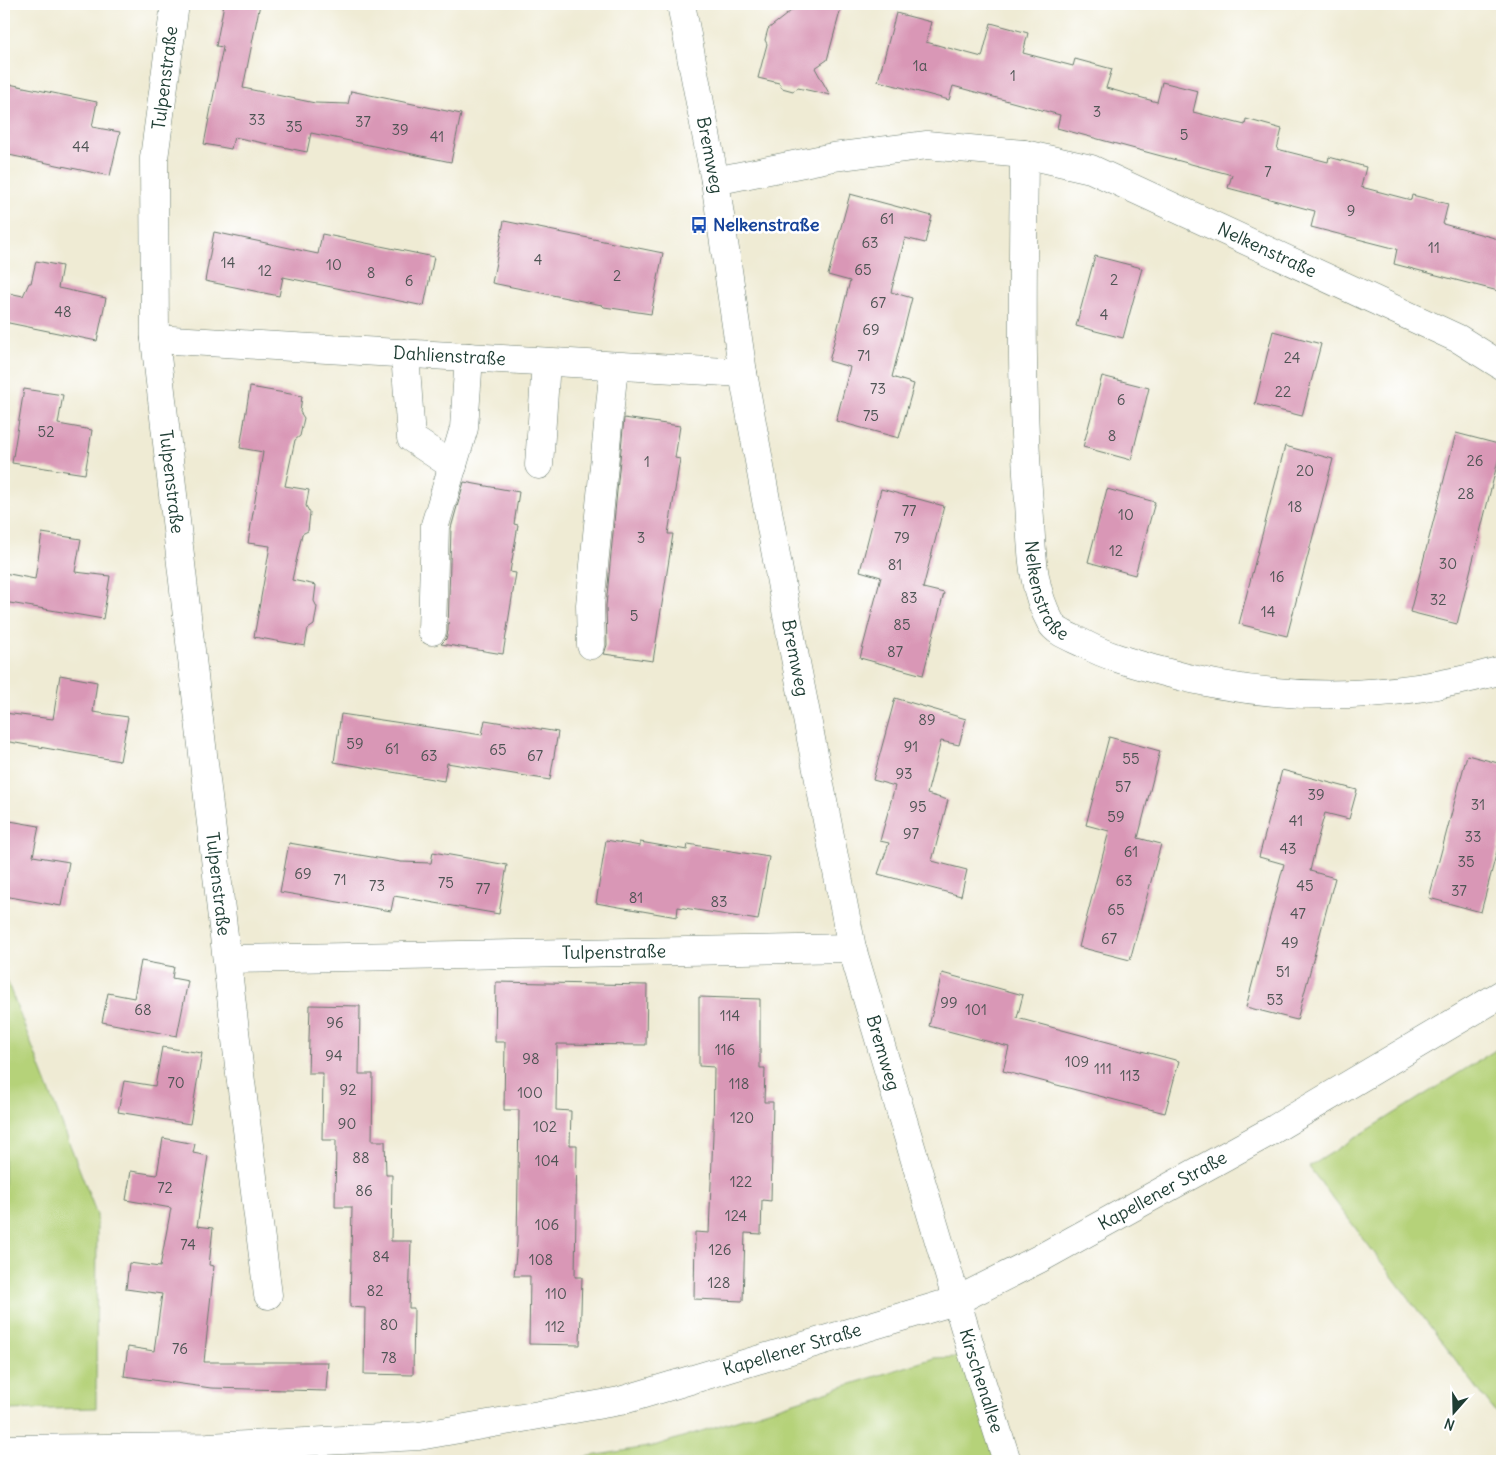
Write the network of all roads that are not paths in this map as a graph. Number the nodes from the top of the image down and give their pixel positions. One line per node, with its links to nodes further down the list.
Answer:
1 (175, 4): 5 (street, Tulpenstraße)
2 (681, 4): 4 (street, Bremweg)
3 (1024, 154): 4 (street, Nelkenstraße); 10 (street, Nelkenstraße); 16 (street, Nelkenstraße)
4 (715, 182): 11 (street, Bremweg)
5 (155, 339): 6 (street, Dahlienstraße); 18 (street, Tulpenstraße)
6 (405, 353): 7 (street, Dahlienstraße); 13 (street)
7 (468, 357): 8 (street, Dahlienstraße); 13 (street)
8 (546, 362): 9 (street, Dahlienstraße); 12 (street)
9 (614, 366): 11 (street, Dahlienstraße); 15 (street)
10 (1502, 366)
11 (743, 373): 17 (street, Bremweg)
12 (539, 465)
13 (453, 466): 14 (street)
14 (432, 632)
15 (591, 645)
16 (1502, 670)
17 (852, 948): 18 (street, Tulpenstraße); 21 (street, Bremweg)
18 (228, 958): 20 (street, Tulpenstraße)
19 (1502, 994): 21 (street, Kapellener Straße)
20 (268, 1295)
21 (958, 1300): 22 (street, Kapellener Straße); 23 (street, Kirschenallee)
22 (4, 1450)
23 (1007, 1461)

